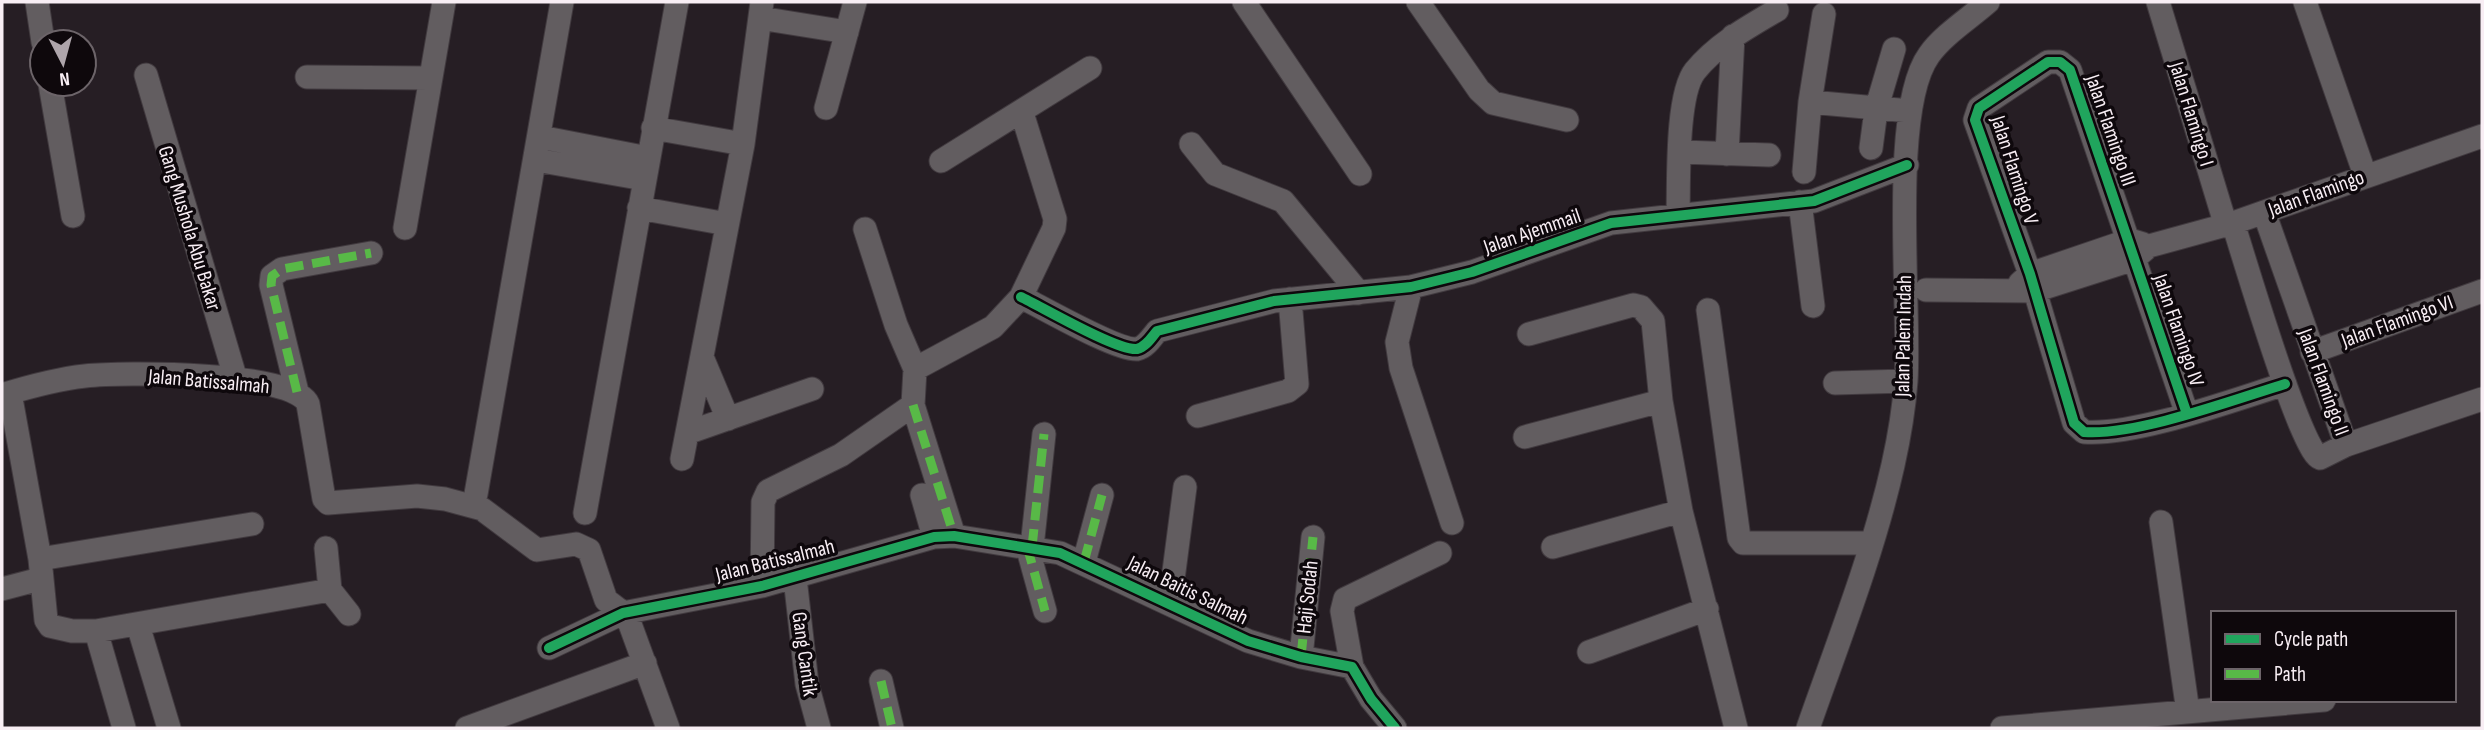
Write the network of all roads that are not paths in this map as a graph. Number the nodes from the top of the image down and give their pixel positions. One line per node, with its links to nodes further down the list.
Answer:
1 (37, 2): 14 (street)
2 (444, 2): 21 (street)
3 (562, 2): 32 (street)
4 (677, 2): 30 (street)
5 (855, 2): 15 (street)
6 (1244, 2): 44 (street)
7 (1418, 2): 29 (street)
8 (1988, 2): 27 (street, Jalan Palem Indah)
9 (2158, 2): 52 (street, Jalan Flamingo I)
10 (2305, 2): 45 (street)
11 (761, 10): 15 (street); 33 (street)
12 (1777, 10): 16 (street)
13 (1824, 14): 24 (street)
14 (41, 28)
15 (847, 32): 25 (street)
16 (1733, 36): 36 (street); 37 (street)
17 (1894, 48): 26 (street)
18 (1090, 68): 28 (street)
19 (146, 75): 70 (street, Gang Mushola Abu Bakar)
20 (307, 77): 21 (street)
21 (429, 78): 53 (street)
22 (2019, 81): 55 (street, Jalan Flamingo III); 57 (street, Jalan Flamingo V)
23 (52, 98): 50 (street)
24 (1810, 102): 26 (street); 43 (street)
25 (825, 108)
26 (1876, 110): 27 (street); 35 (street)
27 (1910, 111): 41 (street, Jalan Palem Indah)
28 (1022, 113): 40 (street); 62 (street)
29 (1567, 120)
30 (653, 128): 33 (street); 42 (street)
31 (2482, 136): 45 (street, Jalan Flamingo)
32 (540, 137): 39 (street); 42 (street)
33 (743, 144): 51 (street)
34 (1191, 144): 61 (street)
35 (1871, 148)
36 (1681, 152): 37 (street); 49 (street)
37 (1727, 154): 38 (street)
38 (1769, 155)
39 (536, 160): 42 (street); 89 (street)
40 (942, 161)
41 (1907, 165): 46 (street, Jalan Ajemmail); 71 (street, Jalan Palem Indah)
42 (646, 168): 47 (street)
43 (1804, 172)
44 (1360, 174)
45 (2365, 175): 48 (street, Jalan Flamingo)
46 (1800, 202): 49 (street, Jalan Ajemmail); 64 (street)
47 (639, 208): 51 (street); 93 (street)
48 (2264, 212): 52 (street, Jalan Flamingo); 67 (street, Jalan Flamingo II)
49 (1678, 215): 58 (street, Jalan Ajemmail)
50 (73, 216)
51 (727, 224): 68 (street)
52 (2230, 224): 55 (street, Jalan Flamingo); 73 (street, Jalan Flamingo II)
53 (405, 228)
54 (865, 229): 69 (street)
55 (2138, 248): 57 (street, Jalan Flamingo); 80 (street, Jalan Flamingo IV)
56 (371, 253): 75 (street)
57 (2026, 284): 59 (street, Jalan Flamingo); 80 (street, Jalan Flamingo IV)
58 (1411, 287): 61 (street, Jalan Ajemmail); 95 (street)
59 (1926, 290)
60 (2482, 291): 67 (street, Jalan Flamingo VI)
61 (1359, 293): 63 (street, Jalan Ajemmail)
62 (1021, 297): 63 (street, Jalan Ajemmail); 69 (street)
63 (1290, 299): 81 (street)
64 (1813, 306)
65 (1708, 310): 99 (street)
66 (1529, 334): 78 (street)
67 (2312, 352): 86 (street, Jalan Flamingo II)
68 (702, 357): 82 (street); 83 (street)
69 (915, 369): 79 (street)
70 (236, 380): 75 (street, Jalan Batissalmah); 76 (street, Jalan Batissalmah)
71 (1906, 381): 72 (street); 99 (street, Jalan Palem Indah)
72 (1835, 383)
73 (2285, 384): 80 (street, Jalan Flamingo IV); 86 (street, Jalan Flamingo II)
74 (812, 389): 82 (street)
75 (297, 392): 113 (street, Jalan Batissalmah)
76 (6, 394): 105 (street)
77 (2482, 399): 86 (street)
78 (1661, 401): 85 (street); 92 (street)
79 (913, 405): 97 (street); 107 (street)
80 (2187, 414)
81 (1198, 416)
82 (727, 419): 83 (street)
83 (687, 433): 87 (street)
84 (1044, 434): 100 (street)
85 (1525, 437)
86 (2346, 445)
87 (682, 459)
88 (1185, 486): 110 (street)
89 (476, 494)
90 (922, 495): 97 (street)
91 (1102, 495): 104 (street)
92 (1681, 511): 101 (street); 111 (street)
93 (585, 513)
94 (2161, 522): 124 (street)
95 (1452, 523)
96 (252, 524): 105 (street)
97 (944, 536): 100 (street, Jalan Baitis Salmah); 106 (street, Jalan Batissalmah)
98 (1313, 537): 119 (street, Haji Sodah)
99 (1871, 543): 133 (street, Jalan Palem Indah)
100 (1030, 546): 104 (street, Jalan Baitis Salmah); 112 (street)
101 (1553, 547)
102 (326, 548): 109 (street)
103 (1440, 553): 121 (street)
104 (1084, 562): 110 (street, Jalan Baitis Salmah)
105 (40, 569): 108 (street); 116 (street)
106 (795, 578): 107 (street, Jalan Batissalmah); 129 (street, Gang Cantik)
107 (762, 586): 113 (street, Jalan Batissalmah)
108 (2, 589)
109 (330, 590): 114 (street); 115 (street)
110 (1170, 602): 119 (street, Jalan Baitis Salmah)
111 (1707, 609): 118 (street); 132 (street)
112 (1045, 611)
113 (623, 613): 117 (street); 120 (street)
114 (349, 614)
115 (138, 625): 116 (street); 126 (street)
116 (96, 631): 125 (street)
117 (549, 648)
118 (1589, 652)
119 (1301, 656): 121 (street, Jalan Baitis Salmah)
120 (645, 663): 127 (street); 128 (street)
121 (1352, 667): 131 (street)
122 (881, 681): 130 (street)
123 (2301, 702): 124 (street)
124 (2188, 712): 134 (street)
125 (124, 728)
126 (169, 728)
127 (467, 728)
128 (668, 728)
129 (819, 728)
130 (892, 728)
131 (1395, 728)
132 (1736, 728)
133 (1808, 728)
134 (2002, 728)

